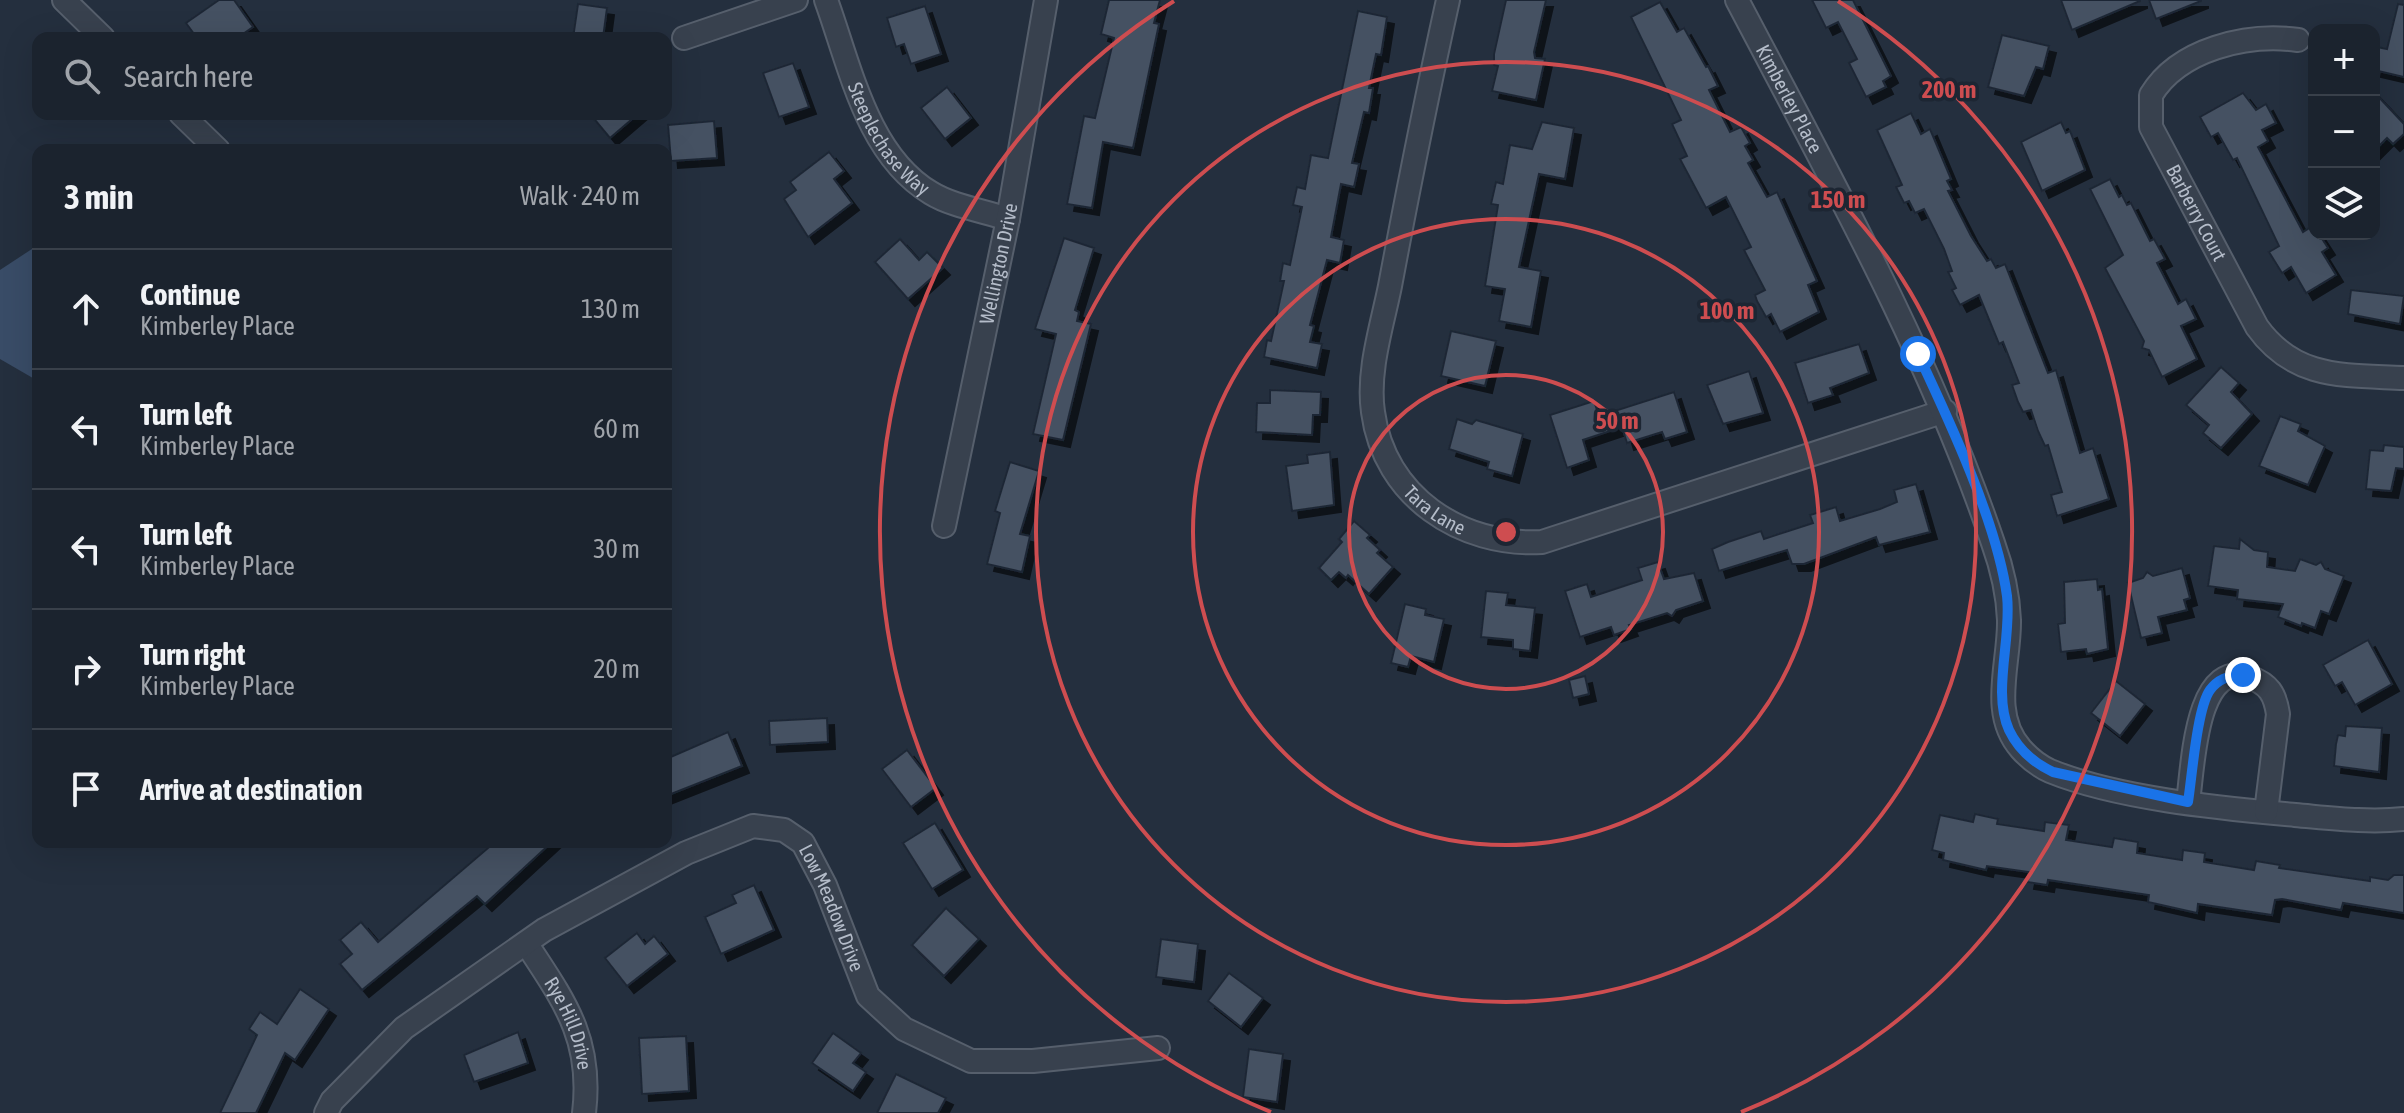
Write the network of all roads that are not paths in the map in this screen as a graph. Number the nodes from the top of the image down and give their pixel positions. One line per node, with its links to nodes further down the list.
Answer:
1 (64, 0): 7 (street)
2 (796, 0): 8 (street)
3 (826, 0): 12 (street, Steeplechase Way)
4 (1046, 0): 12 (street, Wellington Drive)
5 (1448, 0): 14 (street, Tara Lane)
6 (1737, 0): 14 (street, Kimberley Place)
7 (97, 32)
8 (684, 38)
9 (2298, 40): 13 (street, Barberry Court)
10 (187, 120): 11 (street)
11 (212, 144)
12 (1008, 219): 15 (street, Wellington Drive)
13 (2404, 378)
14 (1945, 411): 16 (street, Kimberley Place)
15 (944, 526)
16 (2188, 802): 17 (street, Kimberley Place); 17 (street)
17 (2266, 812): 18 (street, Kimberley Place)
18 (2404, 819)
19 (526, 943): 20 (street, Low Meadow Drive); 21 (street, Low Meadow Drive); 22 (street, Rye Hill Drive)
20 (1158, 1048)
21 (326, 1113)
22 (584, 1113)

